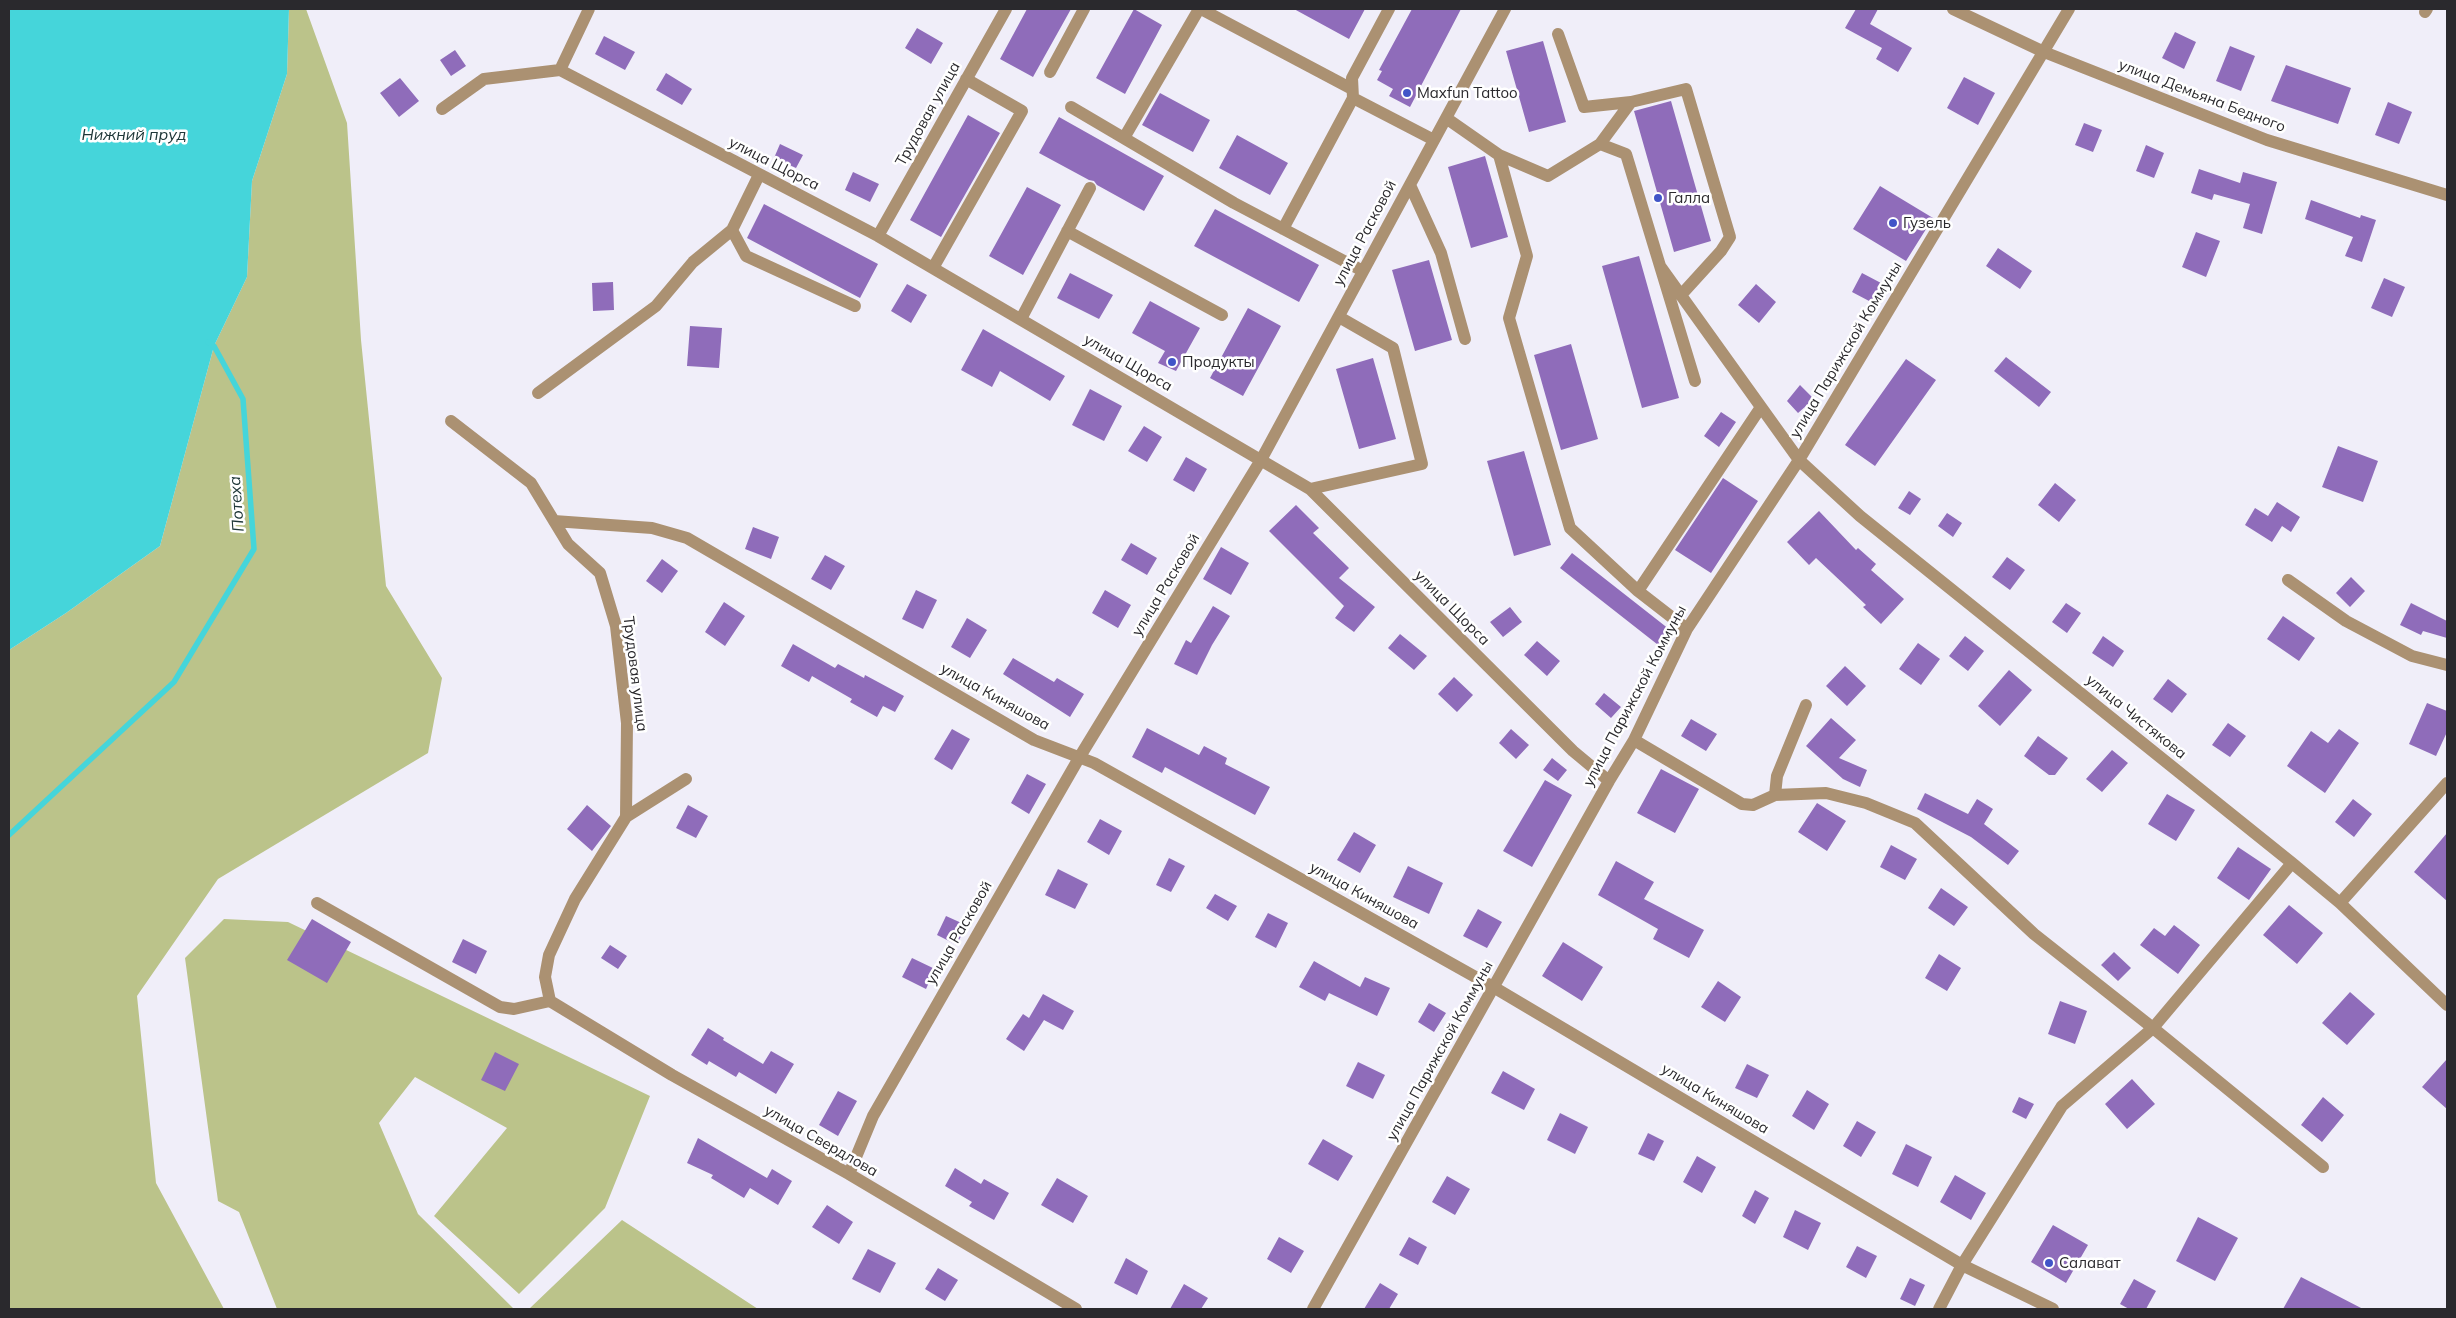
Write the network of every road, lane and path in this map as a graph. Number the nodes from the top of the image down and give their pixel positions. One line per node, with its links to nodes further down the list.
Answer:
1 (589, 9): 11 (street)
2 (1006, 9): 13 (street, Трудовая улица)
3 (1084, 9): 12 (street)
4 (1200, 9): 14 (street); 19 (street)
5 (1388, 9): 14 (street)
6 (1505, 9): 18 (street, улица Расковой)
7 (1953, 9): 10 (street, улица Демьяна Бедного)
8 (2069, 9): 10 (street, улица Парижской Коммуны)
9 (1558, 34): 15 (street)
10 (2044, 52): 26 (street, улица Демьяна Бедного); 45 (street, улица Парижской Коммуны)
11 (560, 70): 17 (street); 23 (street, улица Щорса)
12 (1050, 72)
13 (966, 79): 30 (street, Трудовая улица); 32 (street)
14 (1353, 93): 20 (street); 27 (street)
15 (1631, 102): 21 (street); 34 (street)
16 (1071, 107): 19 (street)
17 (442, 109)
18 (1446, 118): 20 (street, улица Расковой); 22 (street)
19 (1124, 138): 27 (street)
20 (1434, 140): 24 (street, улица Расковой)
21 (1600, 144): 22 (street); 31 (street)
22 (1499, 155): 49 (street)
23 (758, 175): 28 (street); 30 (street, улица Щорса)
24 (1410, 185): 33 (street, улица Расковой); 39 (street)
25 (1090, 188): 29 (street)
26 (2447, 196)
27 (1283, 228): 33 (street)
28 (732, 230): 35 (street); 41 (street)
29 (1067, 231): 36 (street); 38 (street)
30 (878, 236): 32 (street, улица Щорса)
31 (1660, 266): 34 (street, улица Чистякова); 40 (street)
32 (933, 268): 38 (street, улица Щорса)
33 (1364, 271): 37 (street, улица Расковой)
34 (1681, 296): 42 (street, улица Чистякова)
35 (855, 306)
36 (1222, 315)
37 (1339, 317): 44 (street, улица Расковой); 46 (street)
38 (1021, 319): 44 (street, улица Щорса)
39 (1465, 339)
40 (1695, 381)
41 (538, 393)
42 (1761, 407): 45 (street, улица Чистякова); 49 (street)
43 (451, 421): 47 (street, Трудовая улица)
44 (1261, 460): 46 (street, улица Щорса); 54 (street, улица Расковой)
45 (1799, 460): 50 (street, улица Парижской Коммуны); 60 (street, улица Чистякова)
46 (1310, 489): 56 (street, улица Щорса)
47 (554, 521): 54 (street, улица Киняшова); 59 (street, Трудовая улица)
48 (2288, 580): 51 (street)
49 (1638, 591): 50 (street)
50 (1687, 629): 53 (street, улица Парижской Коммуны)
51 (2447, 665)
52 (1806, 704): 58 (street)
53 (1634, 740): 56 (street, улица Парижской Коммуны); 58 (street)
54 (1079, 758): 63 (street, улица Киняшова); 68 (street, улица Расковой)
55 (686, 779): 59 (street)
56 (1609, 781): 63 (street, улица Парижской Коммуны)
57 (2447, 783): 62 (street)
58 (1775, 795): 66 (street)
59 (626, 817): 64 (street)
60 (2292, 862): 62 (street, улица Чистякова); 66 (street)
61 (317, 903): 64 (street)
62 (2340, 903): 65 (street, улица Чистякова)
63 (1495, 988): 69 (street, улица Киняшова); 71 (street, улица Парижской Коммуны)
64 (550, 1001): 68 (street, улица Свердлова)
65 (2447, 1005)
66 (2153, 1028): 67 (street); 69 (street)
67 (2323, 1167)
68 (849, 1174): 70 (street, улица Свердлова)
69 (1962, 1265): 72 (street); 73 (street, улица Киняшова)
70 (1076, 1309)
71 (1314, 1309)
72 (1939, 1309)
73 (2053, 1309)

